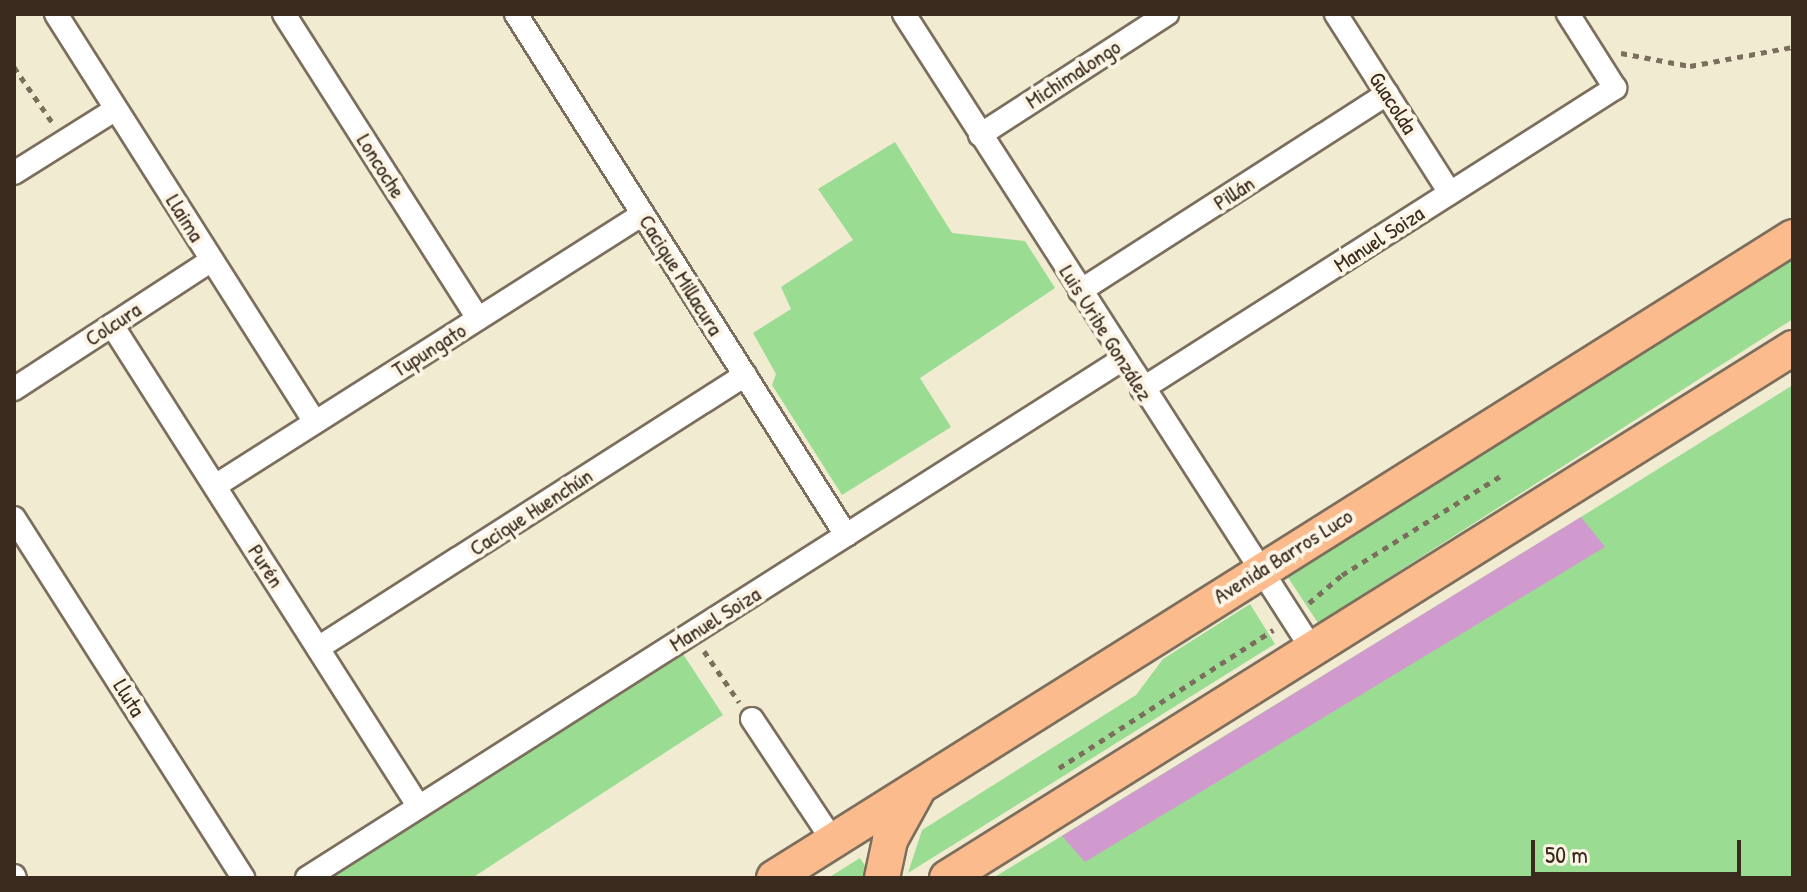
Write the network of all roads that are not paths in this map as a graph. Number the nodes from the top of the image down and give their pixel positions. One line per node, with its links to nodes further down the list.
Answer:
1 (56, 14): 9 (street, Llaima)
2 (284, 14): 17 (street, Loncoche)
3 (516, 14): 13 (street, Cacique Millacura)
4 (904, 14): 10 (street, Luis Uribe González)
5 (1336, 14): 8 (street, Guacolda)
6 (1568, 14): 12 (street, Manuel Soiza)
7 (1157, 16): 10 (street, Michimalongo)
8 (1387, 94): 12 (street, Guacolda); 16 (street, Pillán)
9 (116, 109): 11 (street); 15 (street, Llaima)
10 (980, 135): 16 (street, Luis Uribe González)
11 (14, 173)
12 (1450, 193): 23 (street, Manuel Soiza)
13 (643, 214): 17 (street, Tupungato); 21 (street, Cacique Millacura)
14 (1793, 237): 28 (main road, Avenida Barros Luco)
15 (212, 260): 18 (street, Colcura); 24 (street, Llaima)
16 (1080, 291): 20 (street, Luis Uribe González)
17 (478, 319): 24 (street, Tupungato)
18 (112, 325): 22 (street, Colcura); 25 (street, Purén)
19 (1793, 348): 30 (main road)
20 (1123, 359): 23 (street, Luis Uribe González); 27 (street, Manuel Soiza)
21 (745, 375): 27 (street, Cacique Millacura); 29 (street, Cacique Huenchún)
22 (14, 389)
23 (1142, 389): 28 (street, Luis Uribe González)
24 (315, 422): 25 (street, Tupungato)
25 (215, 486): 29 (street, Purén)
26 (14, 518): 35 (street, Lluta)
27 (846, 535): 33 (street, Manuel Soiza)
28 (1258, 571): 30 (street, Luis Uribe González); 32 (main road, Avenida Barros Luco)
29 (318, 648): 33 (street, Purén)
30 (1312, 649): 39 (main road)
31 (752, 719): 34 (street)
32 (922, 784): 34 (main road, Avenida Barros Luco); 38 (main road)
33 (419, 807): 36 (street, Manuel Soiza)
34 (833, 841): 37 (main road, Avenida Barros Luco)
35 (243, 878)
36 (307, 878)
37 (774, 878)
38 (882, 878)
39 (947, 878)

